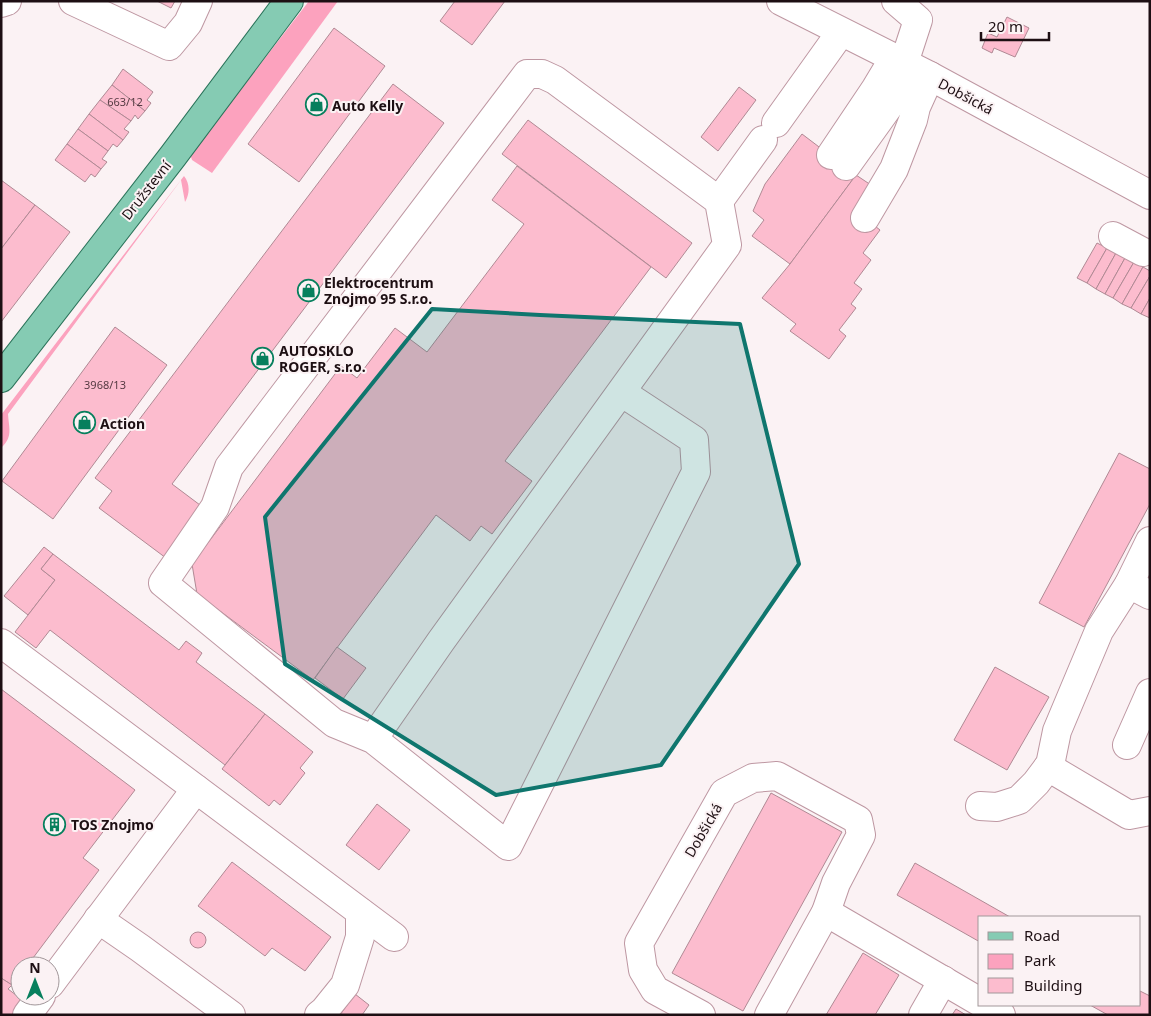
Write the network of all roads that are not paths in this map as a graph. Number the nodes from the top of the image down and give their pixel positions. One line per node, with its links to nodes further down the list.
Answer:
1 (7, 1): 7 (street)
2 (73, 1): 3 (street)
3 (198, 1)
4 (289, 1): 16 (main road, Družstevní)
5 (781, 1): 8 (street, Dobšická)
6 (896, 1): 9 (street)
7 (1, 3)
8 (841, 32): 9 (street, Dobšická); 12 (street)
9 (910, 67): 10 (street); 10 (street); 11 (street, Dobšická)
10 (913, 120): 13 (street)
11 (1150, 195)
12 (719, 201): 17 (street); 22 (street)
13 (865, 218)
14 (1113, 236): 15 (street)
15 (1148, 249)
16 (1, 378)
17 (621, 392): 22 (street); 22 (street)
18 (1150, 541): 19 (street)
19 (1140, 590): 24 (street)
20 (1, 643): 25 (street)
21 (1150, 693): 23 (street)
22 (373, 739)
23 (1127, 745)
24 (1048, 767): 26 (street); 27 (street)
25 (196, 789): 28 (street); 30 (street)
26 (980, 806)
27 (1150, 811)
28 (360, 912): 31 (street); 37 (street)
29 (826, 912): 33 (street); 38 (street, Dobšická); 39 (street, Dobšická)
30 (98, 919): 32 (street); 36 (street)
31 (394, 937)
32 (60, 970)
33 (943, 980): 34 (street); 40 (street)
34 (978, 1001)
35 (986, 1006): 41 (street)
36 (231, 1015)
37 (319, 1015)
38 (700, 1015)
39 (769, 1015)
40 (923, 1015)
41 (1001, 1015)

